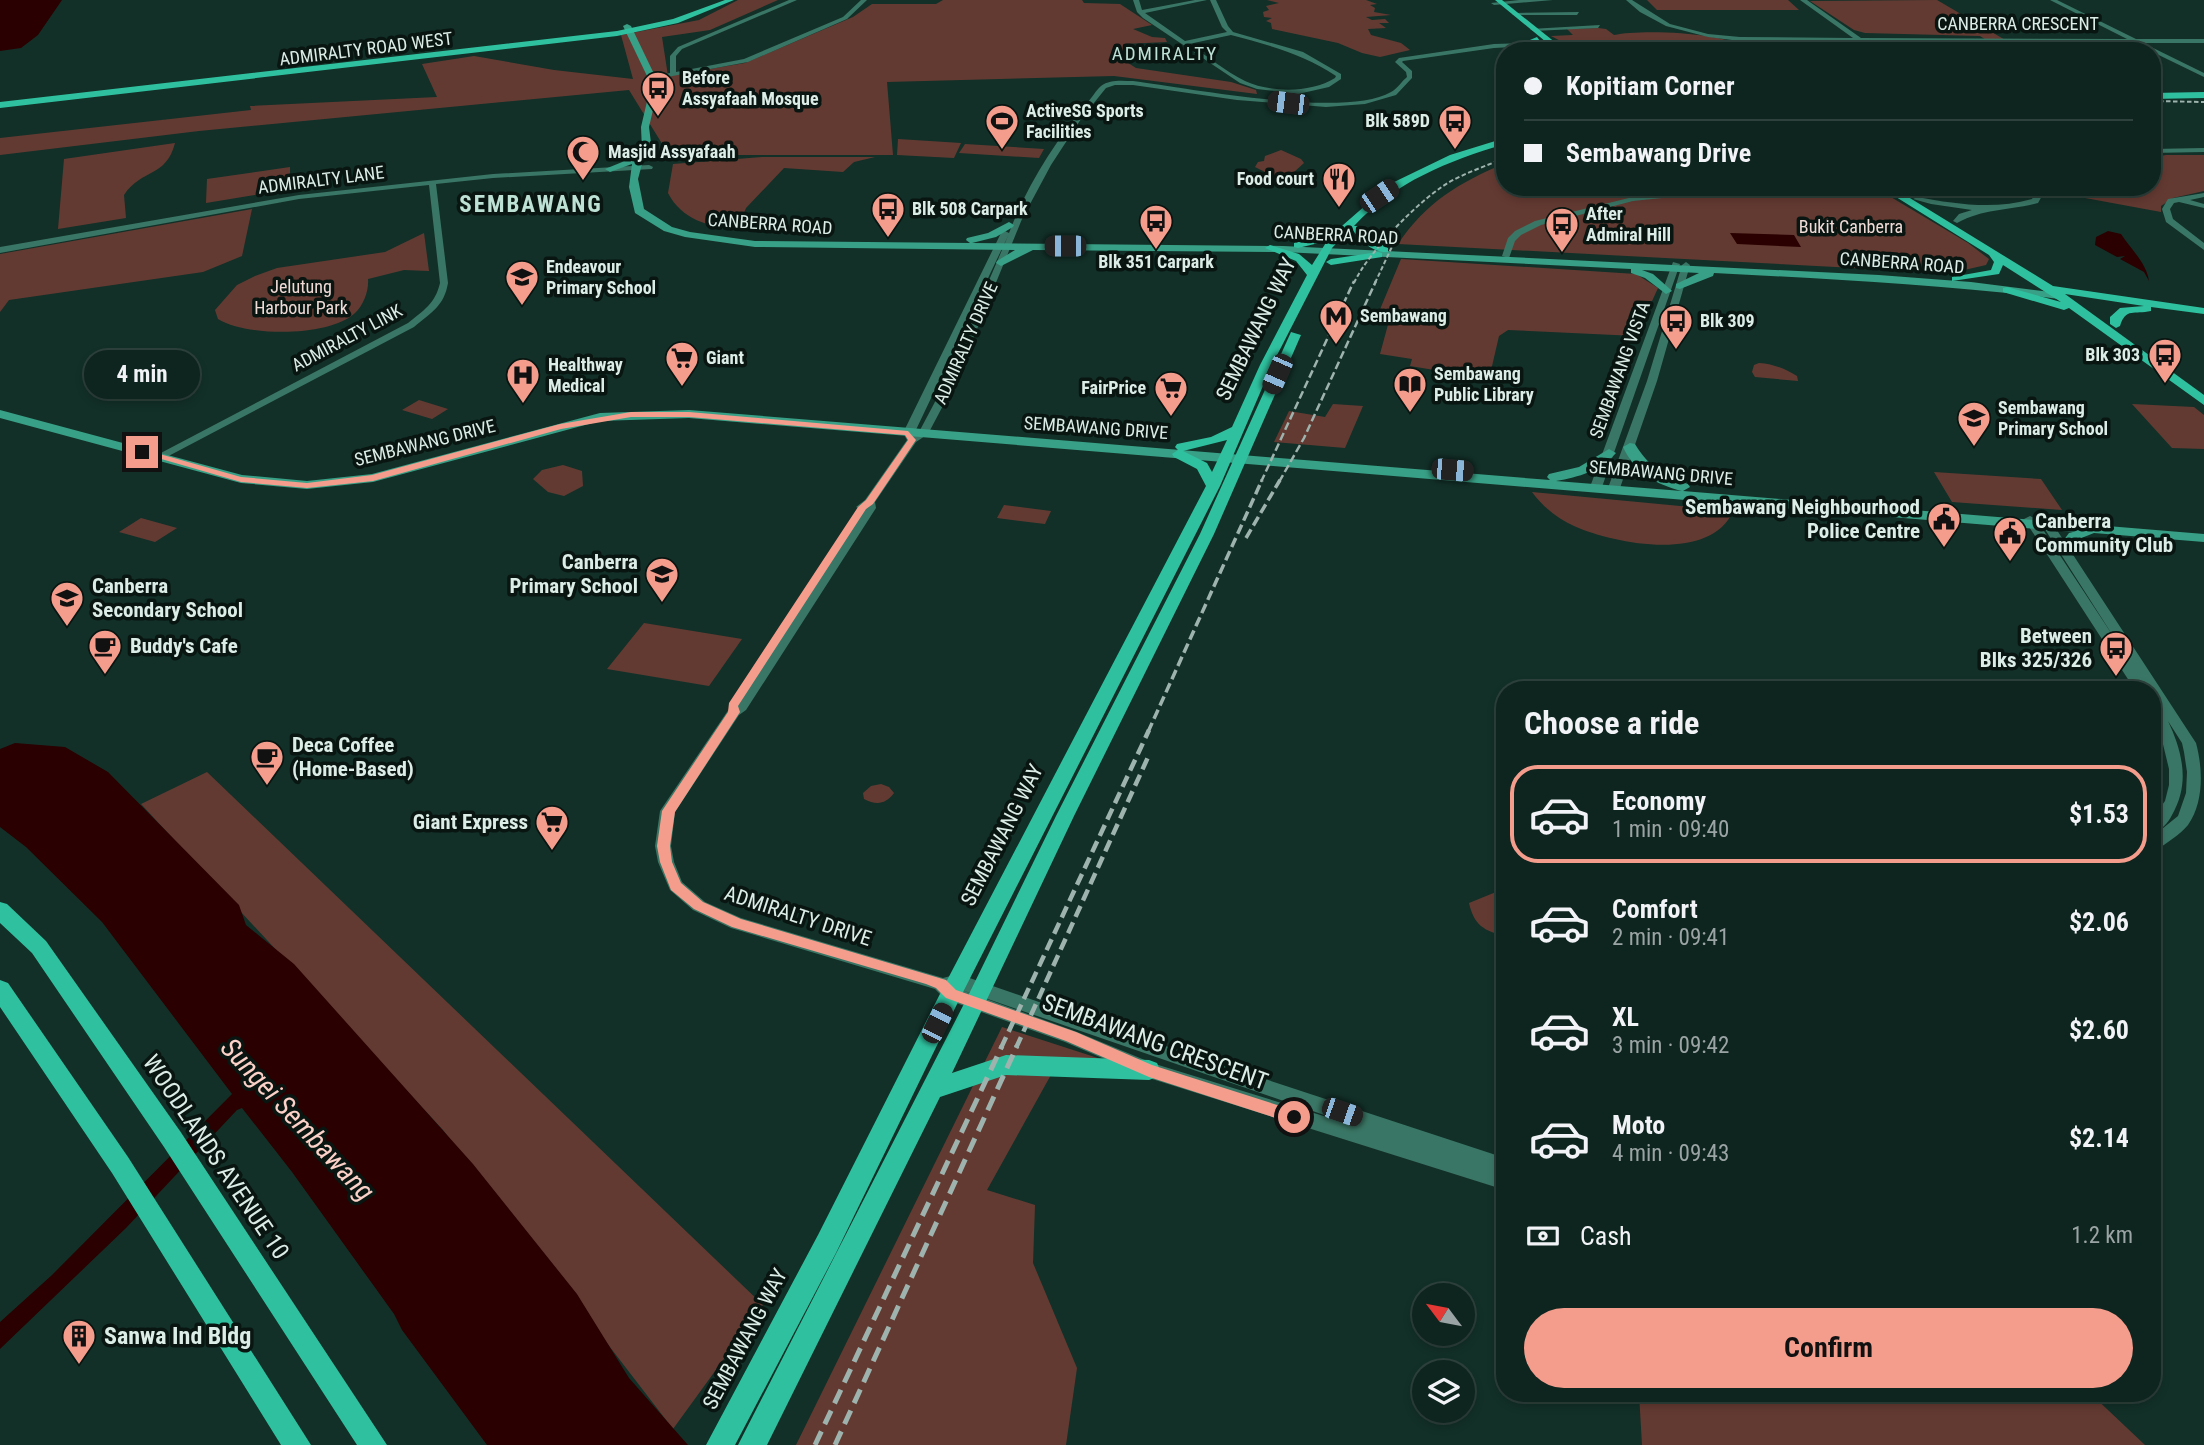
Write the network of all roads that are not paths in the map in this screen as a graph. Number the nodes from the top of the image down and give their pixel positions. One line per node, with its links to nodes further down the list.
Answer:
1 (717, 0): 18 (main road, ADMIRALTY ROAD WEST)
2 (731, 0): 23 (main road, ADMIRALTY ROAD WEST)
3 (794, 0): 54 (street)
4 (864, 0): 54 (street)
5 (1136, 0): 15 (street)
6 (1204, 0): 15 (street)
7 (1213, 0): 26 (street)
8 (1550, 0): 13 (street)
9 (1629, 0): 29 (street, CANBERRA CRESCENT)
10 (1636, 0): 28 (street, CANBERRA CRESCENT)
11 (1795, 0): 25 (street)
12 (1803, 0): 25 (street)
13 (1496, 1): 17 (main road); 39 (main road)
14 (2051, 2): 21 (street); 24 (street)
15 (1140, 12): 48 (street)
16 (1577, 13): 17 (street)
17 (1515, 15): 20 (main road)
18 (659, 19): 22 (main road); 23 (main road, ADMIRALTY ROAD WEST)
19 (1598, 26): 20 (street)
20 (1533, 29): 40 (main road)
21 (2113, 30): 34 (street); 35 (street)
22 (602, 31): 23 (main road, ADMIRALTY ROAD WEST); 49 (main road, ADMIRALTY ROAD WEST); 50 (main road, ADMIRALTY ROAD WEST)
23 (630, 31): 56 (main road, CANBERRA ROAD)
24 (2099, 31): 27 (street); 33 (street)
25 (1844, 32): 28 (street, CANBERRA CRESCENT); 31 (street); 37 (street)
26 (1231, 33): 48 (street); 48 (street)
27 (2085, 38): 32 (street, CANBERRA CRESCENT); 33 (street, CANBERRA CRESCENT)
28 (1833, 39): 30 (street, CANBERRA CRESCENT); 37 (street, CANBERRA CRESCENT); 37 (street, CANBERRA CRESCENT)
29 (1753, 40): 30 (street, CANBERRA CRESCENT); 41 (street)
30 (1763, 40): 42 (street)
31 (1882, 40): 32 (street, CANBERRA CRESCENT); 37 (street, CANBERRA CRESCENT); 43 (street)
32 (1994, 40): 38 (street, CANBERRA CRESCENT)
33 (2117, 40): 34 (street, CANBERRA CRESCENT); 38 (street, CANBERRA CRESCENT); 45 (street)
34 (2132, 40): 35 (street, CANBERRA CRESCENT); 46 (street)
35 (2156, 40): 36 (street, CANBERRA CRESCENT); 47 (street)
36 (2204, 40)
37 (1856, 41)
38 (2094, 41): 44 (street)
39 (1543, 42)
40 (1544, 42)
41 (1756, 42)
42 (1762, 42)
43 (1877, 42)
44 (2099, 42)
45 (2121, 42)
46 (2136, 42)
47 (2153, 42)
48 (1186, 43)
49 (488, 45): 50 (main road); 62 (main road, ADMIRALTY ROAD WEST)
50 (512, 46): 62 (main road, ADMIRALTY ROAD WEST)
51 (1496, 47): 81 (street, ADMIRALTY DRIVE)
52 (2161, 54): 55 (street)
53 (2161, 63): 57 (street)
54 (673, 74): 56 (street)
55 (2204, 75)
56 (651, 78): 67 (main road, CANBERRA ROAD)
57 (2196, 83): 58 (main road)
58 (2176, 90): 59 (main road); 61 (main road)
59 (2161, 92)
60 (2161, 93): 61 (main road)
61 (2204, 93)
62 (0, 102)
63 (1496, 146): 83 (main road)
64 (1496, 147): 82 (main road)
65 (2161, 152): 66 (street)
66 (2204, 152)
67 (640, 163): 68 (main road); 68 (main road); 69 (street); 69 (main road, CANBERRA ROAD); 84 (main road, CANBERRA ROAD)
68 (612, 169): 70 (street, ADMIRALTY LANE)
69 (646, 176): 84 (main road, CANBERRA ROAD)
70 (432, 182): 90 (street, ADMIRALTY LANE); 121 (street, ADMIRALTY LINK)
71 (2204, 195): 78 (street)
72 (1657, 196): 94 (street)
73 (1900, 196): 93 (main road)
74 (1912, 196): 77 (main road)
75 (2038, 196): 77 (street)
76 (2045, 196): 80 (street)
77 (1917, 199): 80 (main road)
78 (2177, 199): 79 (street); 88 (street)
79 (2204, 206)
80 (1957, 221): 99 (main road)
81 (1012, 224): 84 (main road); 85 (street, ADMIRALTY DRIVE); 86 (main road)
82 (1356, 228): 91 (main road); 92 (main road)
83 (1337, 234): 87 (main road); 91 (main road)
84 (966, 243): 85 (main road, CANBERRA ROAD); 95 (main road)
85 (1005, 243): 86 (main road, CANBERRA ROAD); 95 (street, ADMIRALTY DRIVE)
86 (1040, 243): 87 (main road, CANBERRA ROAD); 89 (main road, CANBERRA ROAD); 95 (main road)
87 (1298, 245): 91 (main road, CANBERRA ROAD)
88 (2204, 247)
89 (1270, 248): 91 (main road, CANBERRA ROAD); 100 (main road)
90 (0, 250)
91 (1332, 252): 92 (main road); 92 (main road, CANBERRA ROAD); 100 (main road, SEMBAWANG WAY); 125 (main road, SEMBAWANG WAY)
92 (1381, 252): 94 (main road, CANBERRA ROAD); 96 (main road, CANBERRA ROAD)
93 (1993, 254): 101 (main road); 103 (main road)
94 (1506, 256): 97 (main road, CANBERRA ROAD)
95 (997, 261): 119 (street, ADMIRALTY DRIVE); 119 (street, ADMIRALTY DRIVE)
96 (1621, 267): 97 (main road, CANBERRA ROAD); 105 (main road)
97 (1680, 267): 98 (main road, CANBERRA ROAD); 102 (street, SEMBAWANG VISTA); 105 (street, SEMBAWANG VISTA)
98 (1734, 270): 101 (main road, CANBERRA ROAD); 102 (main road); 104 (main road, CANBERRA ROAD)
99 (2039, 272): 106 (main road); 107 (main road)
100 (1312, 274): 118 (main road, SEMBAWANG WAY)
101 (1956, 279): 103 (main road, CANBERRA ROAD)
102 (1680, 286): 120 (street, SEMBAWANG VISTA)
103 (2049, 288): 106 (main road)
104 (2007, 290): 106 (main road, CANBERRA ROAD); 111 (main road)
105 (1666, 291): 123 (street, SEMBAWANG VISTA)
106 (2064, 293): 107 (main road); 108 (main road); 111 (main road)
107 (2115, 297): 110 (main road)
108 (2080, 298): 109 (main road); 113 (main road)
109 (2150, 309): 112 (main road); 113 (main road)
110 (2204, 311)
111 (2090, 318): 115 (main road)
112 (2204, 318)
113 (2116, 324): 114 (main road)
114 (2204, 387)
115 (2204, 401)
116 (0, 406): 121 (main road, SEMBAWANG DRIVE)
117 (0, 414): 126 (main road, SEMBAWANG DRIVE)
118 (1239, 429): 122 (main road); 124 (main road, SEMBAWANG WAY)
119 (917, 431): 121 (main road, SEMBAWANG DRIVE); 122 (main road, SEMBAWANG DRIVE); 126 (main road, SEMBAWANG DRIVE); 146 (street, ADMIRALTY DRIVE)
120 (1630, 447): 129 (street, SEMBAWANG VISTA); 131 (main road)
121 (176, 449): 126 (street, ADMIRALTY LINK)
122 (1181, 450): 124 (main road, SEMBAWANG DRIVE); 130 (main road)
123 (1609, 453): 127 (main road); 128 (street, SEMBAWANG VISTA)
124 (1227, 454): 125 (main road, SEMBAWANG DRIVE); 130 (main road, SEMBAWANG WAY)
125 (1244, 455): 127 (main road, SEMBAWANG DRIVE); 128 (main road, SEMBAWANG DRIVE); 135 (main road, SEMBAWANG WAY)
126 (161, 457)
127 (1554, 477): 128 (main road, SEMBAWANG DRIVE)
128 (1597, 484): 129 (main road, SEMBAWANG DRIVE)
129 (1615, 485): 131 (main road, SEMBAWANG DRIVE); 132 (main road, SEMBAWANG DRIVE)
130 (1213, 486): 137 (main road, SEMBAWANG WAY)
131 (1684, 488): 132 (main road, SEMBAWANG DRIVE)
132 (2040, 523): 133 (main road, SEMBAWANG DRIVE); 134 (main road, SEMBAWANG DRIVE); 138 (street); 139 (street)
133 (2102, 531): 136 (main road, SEMBAWANG DRIVE); 138 (main road)
134 (2204, 532)
135 (1207, 534): 137 (main road); 148 (main road, SEMBAWANG WAY)
136 (2204, 538)
137 (1182, 543): 146 (main road, SEMBAWANG WAY)
138 (2064, 549): 140 (street)
139 (2137, 681)
140 (2149, 681)
141 (2161, 700): 144 (street)
142 (2161, 720): 143 (street)
143 (2161, 818)
144 (2161, 838)
145 (0, 910): 155 (main road, WOODLANDS AVENUE 10)
146 (950, 986): 148 (street, SEMBAWANG CRESCENT); 156 (main road, SEMBAWANG WAY)
147 (0, 989): 154 (main road)
148 (979, 996): 149 (street, SEMBAWANG CRESCENT); 150 (main road, SEMBAWANG WAY); 151 (street, SEMBAWANG CRESCENT)
149 (1149, 1070): 150 (main road); 152 (street, SEMBAWANG CRESCENT)
150 (931, 1090): 153 (main road, SEMBAWANG WAY)
151 (1496, 1164)
152 (1496, 1178)
153 (758, 1434)
154 (297, 1445)
155 (373, 1445)
156 (720, 1445)

